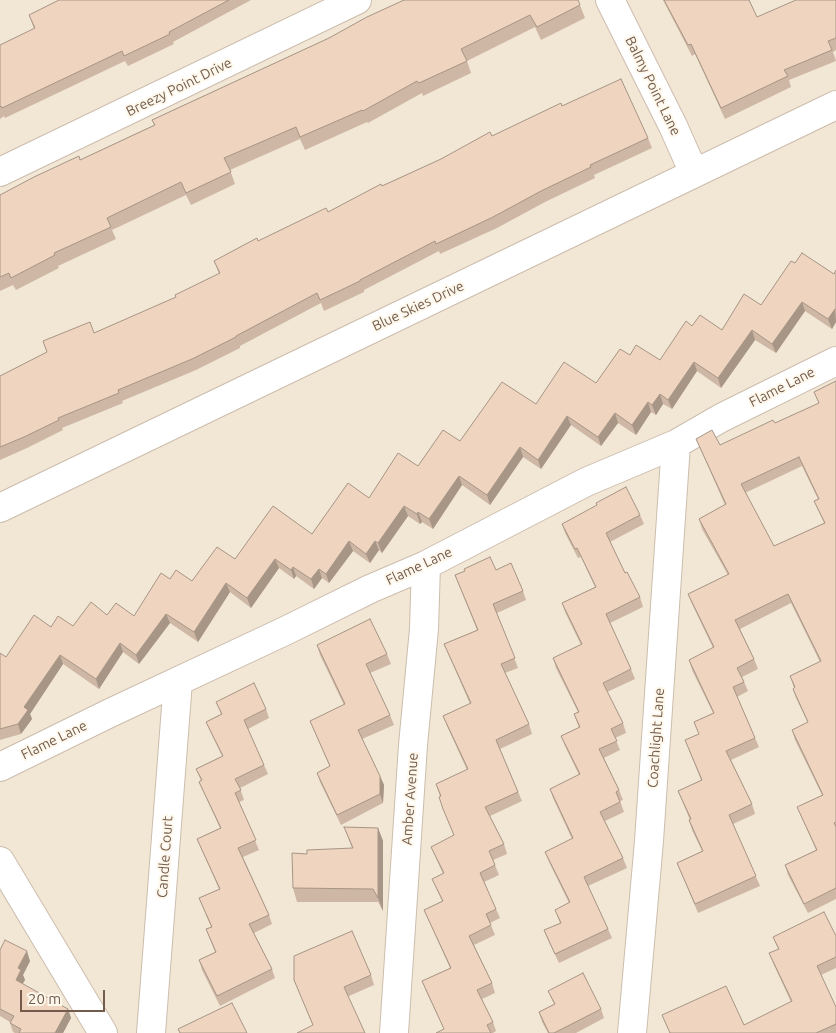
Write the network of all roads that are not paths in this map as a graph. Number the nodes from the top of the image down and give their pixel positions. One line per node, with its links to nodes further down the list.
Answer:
1 (357, 0): 4 (street, Breezy Point Drive)
2 (610, 0): 5 (street, Balmy Point Lane)
3 (836, 105): 5 (street, Blue Skies Drive)
4 (0, 172)
5 (694, 172): 8 (street, Blue Skies Drive)
6 (836, 361): 7 (street, Flame Lane)
7 (676, 444): 9 (street, Flame Lane); 16 (street, Coachlight Lane)
8 (0, 508)
9 (426, 565): 10 (street, Flame Lane); 15 (street, Amber Avenue)
10 (178, 681): 11 (street, Flame Lane); 14 (street, Candle Court)
11 (0, 767)
12 (0, 861): 13 (street)
13 (103, 1033)
14 (151, 1033)
15 (394, 1033)
16 (632, 1033)

